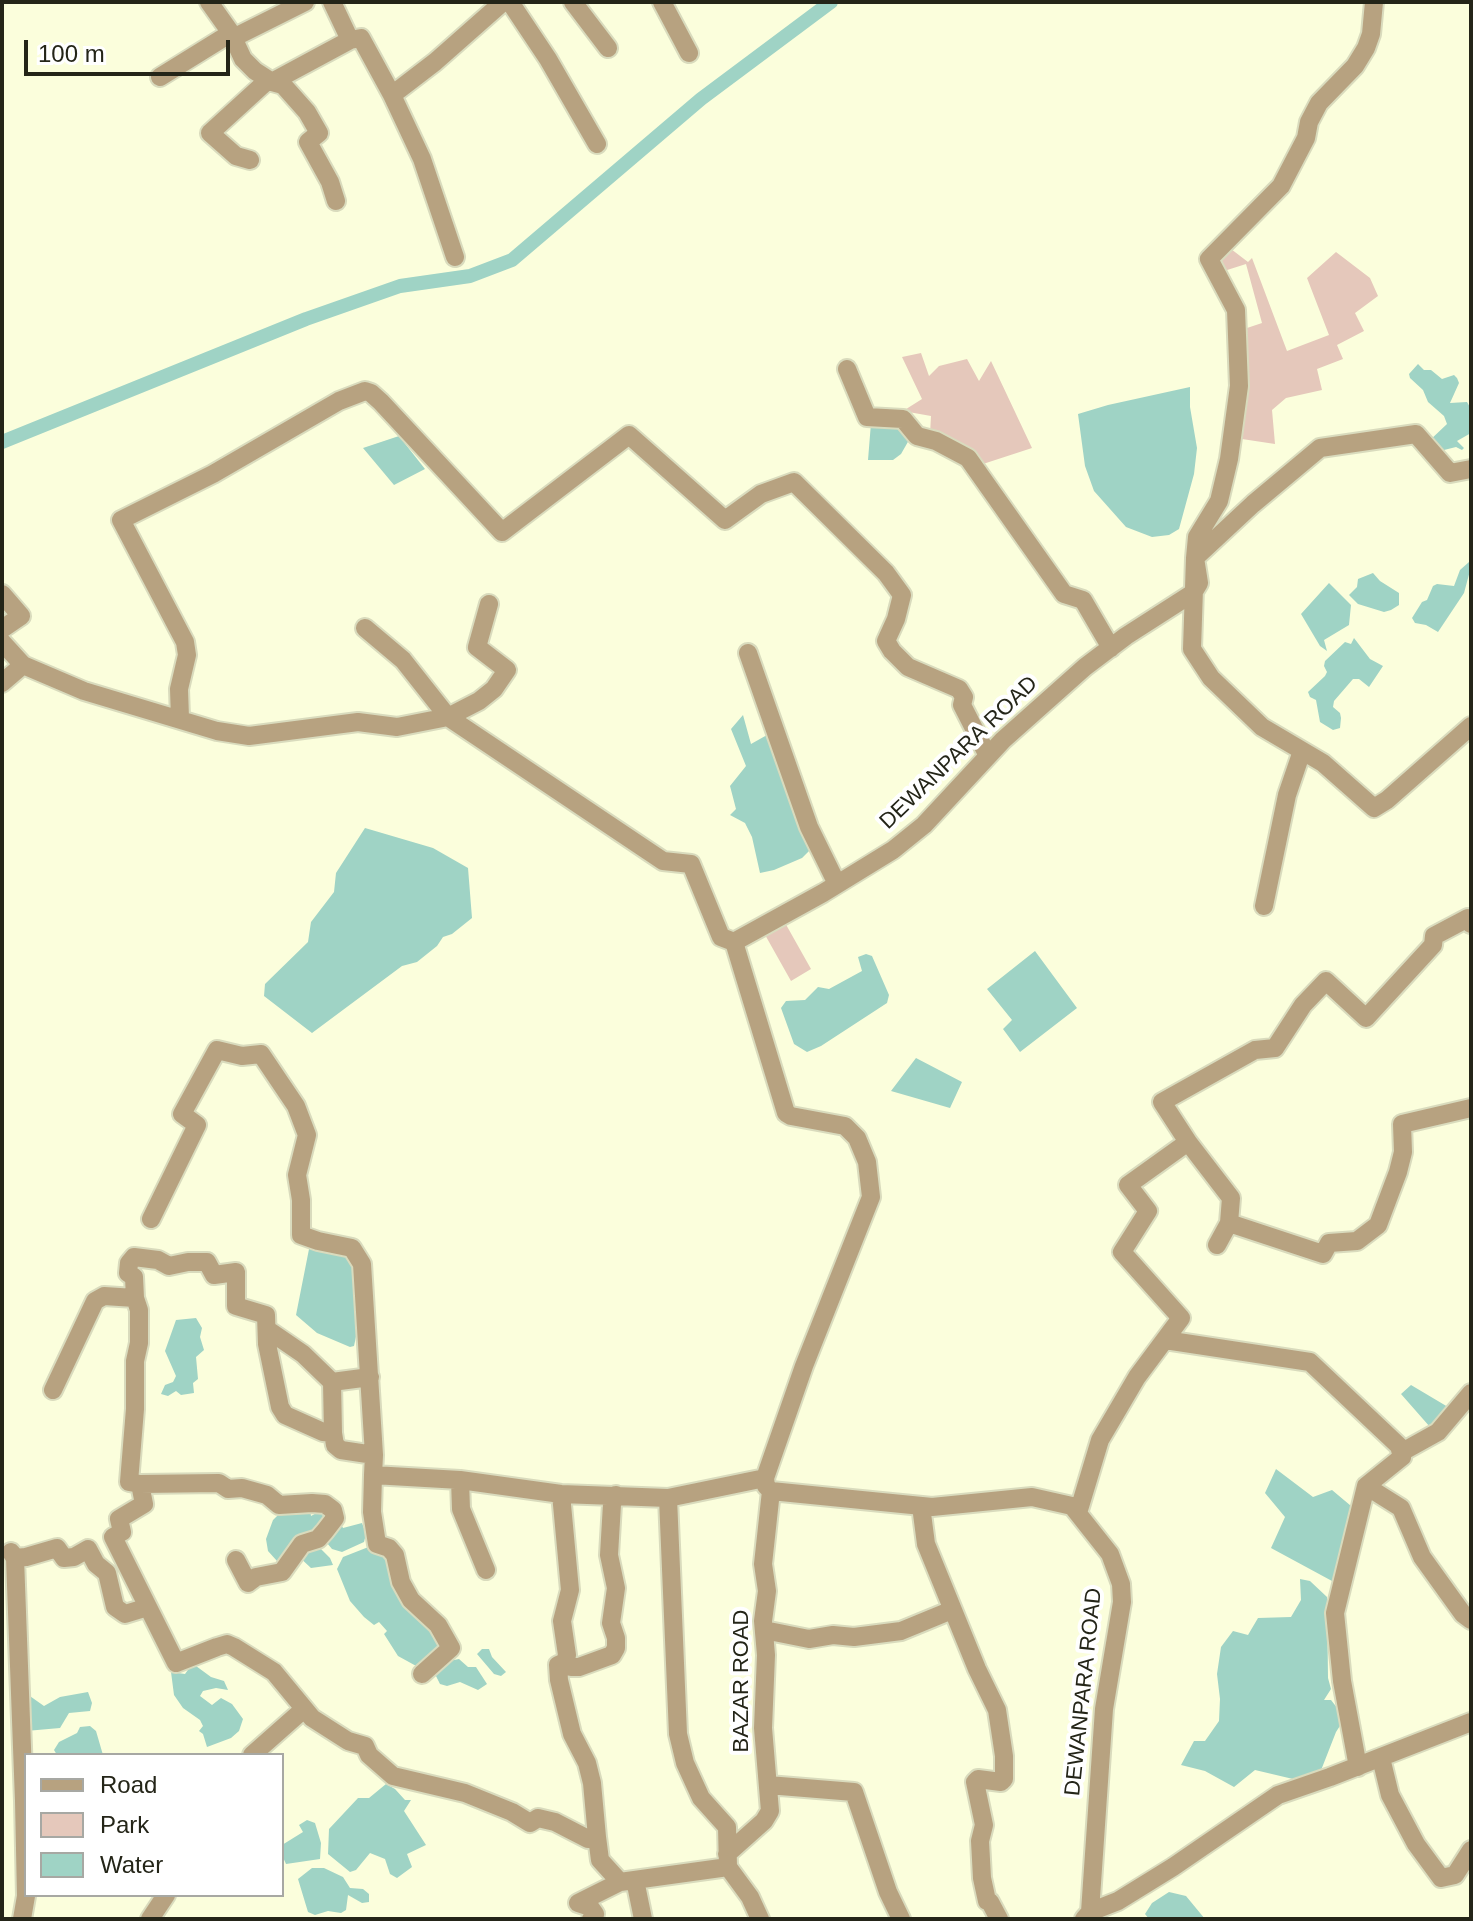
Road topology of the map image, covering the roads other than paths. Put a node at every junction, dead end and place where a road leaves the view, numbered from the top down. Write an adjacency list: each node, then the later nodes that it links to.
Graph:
1 (209, 2): 9 (street)
2 (305, 2): 9 (street)
3 (332, 2): 10 (street)
4 (503, 2): 15 (street)
5 (510, 2): 16 (street)
6 (573, 2): 11 (street)
7 (662, 2): 12 (street)
8 (1374, 2): 22 (street)
9 (232, 35): 13 (street); 14 (street)
10 (350, 40): 14 (street); 15 (street)
11 (608, 48)
12 (689, 53)
13 (160, 77)
14 (270, 81): 17 (street); 18 (street)
15 (392, 95): 19 (street)
16 (597, 144)
17 (250, 160)
18 (336, 201)
19 (455, 257)
20 (847, 369): 29 (street)
21 (1471, 469): 22 (street)
22 (1195, 558): 23 (street)
23 (1194, 592): 29 (street, DEWANPARA ROAD); 37 (street)
24 (2, 594): 27 (street)
25 (489, 604): 33 (street)
26 (365, 628): 33 (street)
27 (2, 629)
28 (2, 642): 31 (street)
29 (1111, 648): 36 (street, DEWANPARA ROAD)
30 (748, 653): 38 (street)
31 (23, 665): 32 (street); 34 (street)
32 (2, 683)
33 (448, 717): 34 (street); 41 (street)
34 (180, 718): 36 (street)
35 (1471, 726): 37 (street)
36 (988, 756): 38 (street, DEWANPARA ROAD)
37 (1311, 756): 39 (street)
38 (837, 884): 41 (street, DEWANPARA ROAD)
39 (1264, 906)
40 (1471, 924): 43 (street)
41 (734, 942): 60 (street)
42 (1471, 1108): 45 (street)
43 (1188, 1142): 45 (street); 49 (street)
44 (151, 1219): 50 (street)
45 (1229, 1223): 46 (street)
46 (1217, 1245)
47 (135, 1298): 48 (street); 52 (street); 59 (street)
48 (268, 1330): 51 (street); 54 (street)
49 (1165, 1340): 55 (street); 66 (street)
50 (370, 1377): 51 (street); 56 (street)
51 (332, 1382): 54 (street)
52 (53, 1390)
53 (1471, 1393): 55 (street)
54 (333, 1433): 56 (street)
55 (1402, 1452): 61 (street)
56 (374, 1455): 57 (street)
57 (373, 1475): 58 (street); 74 (street)
58 (460, 1480): 62 (street); 68 (street)
59 (140, 1484): 67 (street); 69 (street)
60 (768, 1484): 64 (street); 65 (street); 72 (street, BAZAR ROAD)
61 (1366, 1486): 71 (street); 79 (street)
62 (561, 1494): 63 (street); 73 (street)
63 (616, 1495): 64 (street); 73 (street)
64 (668, 1498): 84 (street)
65 (921, 1506): 66 (street); 70 (street)
66 (1078, 1513): 88 (street, DEWANPARA ROAD)
67 (236, 1560)
68 (486, 1570)
69 (148, 1607): 75 (street); 82 (street)
70 (952, 1610): 72 (street); 95 (street)
71 (1471, 1620)
72 (764, 1630): 80 (street, BAZAR ROAD)
73 (565, 1662): 81 (street)
74 (422, 1674)
75 (304, 1709): 77 (street); 81 (street)
76 (1471, 1722): 78 (street)
77 (254, 1753)
78 (1381, 1758): 79 (street); 83 (street)
79 (1358, 1767): 88 (street)
80 (768, 1785): 84 (street, BAZAR ROAD); 94 (street)
81 (597, 1837): 85 (street)
82 (24, 1838)
83 (1471, 1850)
84 (728, 1860): 85 (street); 93 (street)
85 (628, 1881): 91 (street); 92 (street)
86 (26, 1897): 89 (street)
87 (165, 1897): 90 (street)
88 (1087, 1915)
89 (22, 1919)
90 (150, 1919)
91 (591, 1919)
92 (643, 1919)
93 (760, 1919)
94 (901, 1919)
95 (999, 1919)

